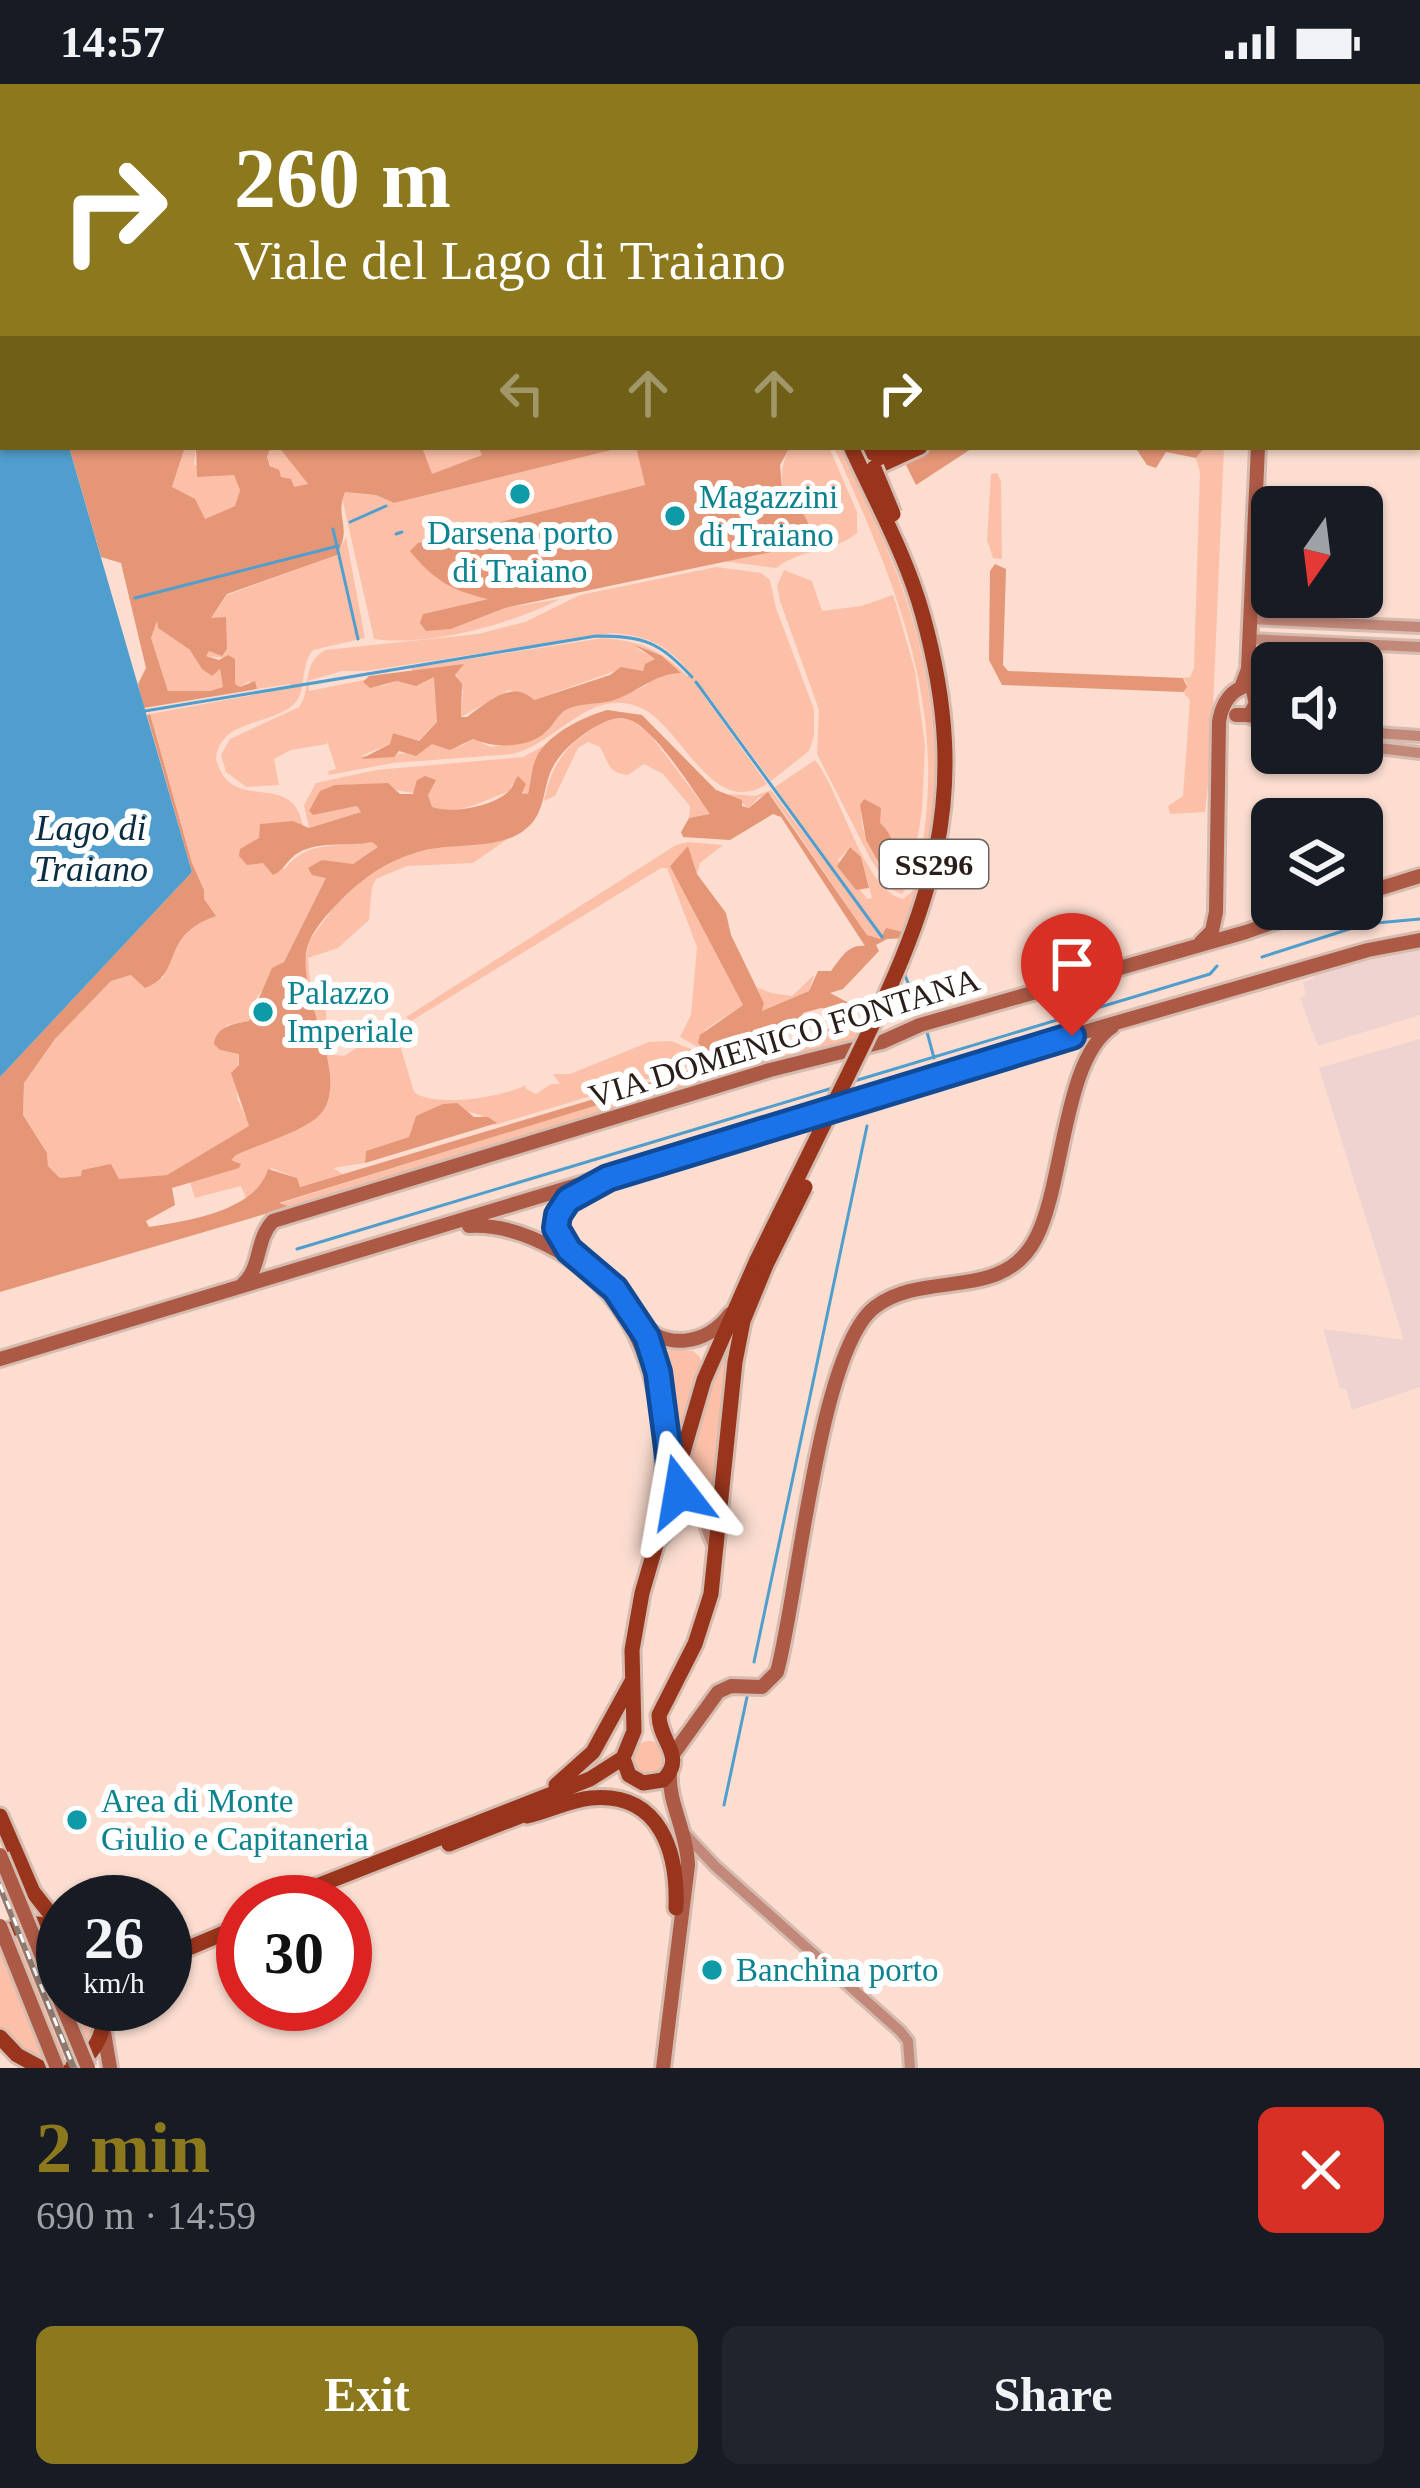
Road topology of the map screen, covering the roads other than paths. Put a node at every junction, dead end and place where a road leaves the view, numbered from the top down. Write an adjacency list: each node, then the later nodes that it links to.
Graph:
1 (859, 450): 33 (main road, SS296, bridge)
2 (860, 450): 6 (main road, SS296)
3 (864, 450): 5 (main road)
4 (1258, 450): 7 (street)
5 (898, 451): 6 (main road)
6 (874, 468): 33 (main road, SS296, bridge)
7 (1250, 619): 8 (street); 9 (street)
8 (1420, 627)
9 (1249, 639): 10 (street); 11 (street)
10 (1420, 647)
11 (1250, 696): 12 (street); 13 (street)
12 (1228, 700): 13 (street); 16 (street)
13 (1240, 716): 14 (street); 16 (street)
14 (1251, 719)
15 (1383, 733): 17 (street)
16 (1220, 734): 22 (street)
17 (1420, 736)
18 (1383, 749): 19 (street)
19 (1420, 753)
20 (1420, 876): 21 (street)
21 (1383, 887)
22 (1216, 892): 23 (street); 26 (street)
23 (1251, 924)
24 (1251, 928): 26 (street, VIA DOMENICO FONTANA)
25 (1420, 940): 27 (street)
26 (1196, 944): 32 (street, VIA DOMENICO FONTANA)
27 (1122, 1023): 28 (street); 47 (street)
28 (608, 1178): 29 (street); 30 (street)
29 (556, 1221): 31 (street); 37 (street)
30 (429, 1232): 31 (street); 34 (street)
31 (533, 1238): 43 (street)
32 (259, 1252): 34 (street); 35 (street)
33 (762, 1263): 36 (main road, SS296); 40 (main road, SS296)
34 (291, 1272): 35 (street)
35 (238, 1288): 38 (street)
36 (735, 1304): 37 (street); 39 (main road, SS296)
37 (638, 1321): 39 (street)
38 (0, 1359)
39 (675, 1478): 41 (street); 43 (main road)
40 (724, 1484): 42 (street); 44 (main road)
41 (691, 1500): 42 (street); 43 (street)
42 (705, 1511): 44 (street)
43 (652, 1557): 45 (main road)
44 (717, 1563): 47 (main road)
45 (634, 1676): 46 (main road); 51 (main road)
46 (632, 1740): 47 (main road); 48 (main road)
47 (669, 1746): 49 (main road)
48 (623, 1758): 50 (main road); 51 (main road)
49 (670, 1774): 50 (main road); 53 (street)
50 (640, 1781): 51 (main road); 60 (street)
51 (514, 1813): 57 (main road); 58 (main road); 60 (main road)
52 (0, 1816): 59 (main road)
53 (685, 1834): 55 (street); 56 (street)
54 (0, 1855): 71 (street, bridge)
55 (688, 1865): 56 (street); 73 (street)
56 (715, 1867): 74 (street)
57 (348, 1875)
58 (366, 1875)
59 (36, 1896)
60 (676, 1908): 73 (street)
61 (36, 1924): 63 (main road)
62 (0, 1926): 69 (street, bridge)
63 (0, 1937)
64 (99, 2031): 70 (main road)
65 (107, 2031): 72 (street)
66 (0, 2037): 68 (main road)
67 (0, 2059): 68 (street)
68 (32, 2065)
69 (57, 2068)
70 (71, 2068)
71 (88, 2068)
72 (110, 2068)
73 (659, 2068)
74 (910, 2068)

